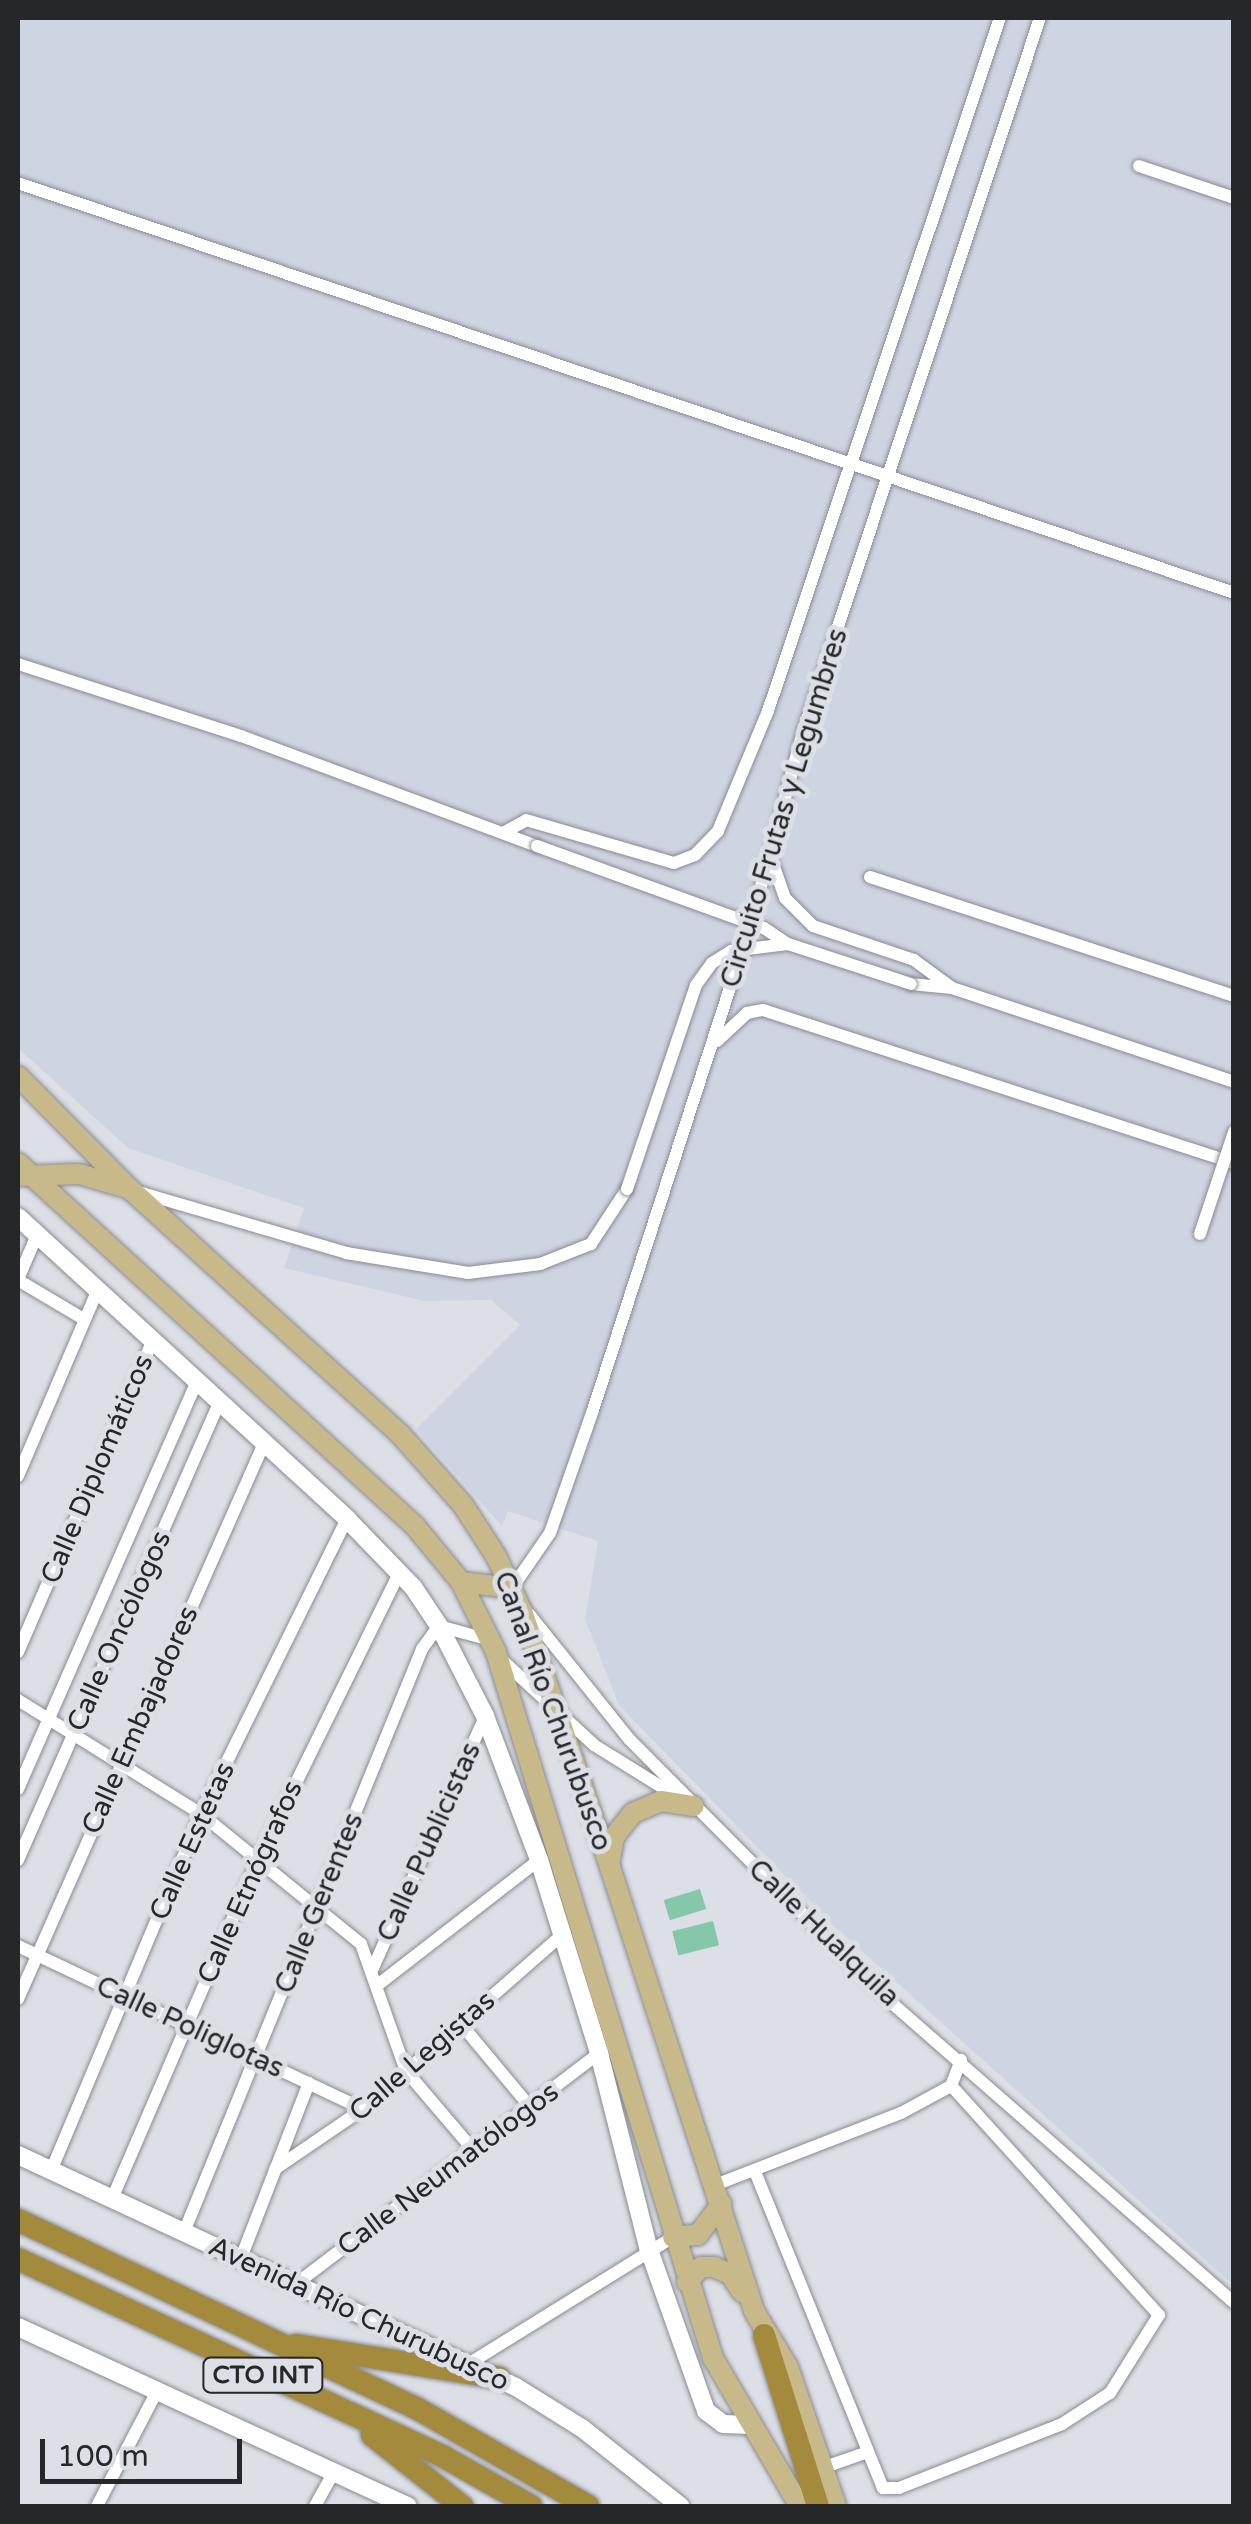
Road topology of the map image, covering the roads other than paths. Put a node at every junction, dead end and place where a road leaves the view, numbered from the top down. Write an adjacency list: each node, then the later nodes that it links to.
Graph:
1 (1000, 18): 6 (street)
2 (1040, 18): 7 (street, Circuito Frutas y Legumbres)
3 (1139, 166): 5 (street)
4 (18, 183): 6 (street)
5 (1234, 198)
6 (850, 464): 7 (street); 10 (street)
7 (888, 476): 8 (street); 11 (street, Circuito Frutas y Legumbres)
8 (1234, 593)
9 (18, 664): 10 (street)
10 (503, 834): 13 (street, bridge)
11 (771, 858): 14 (street); 16 (street, Circuito Frutas y Legumbres)
12 (870, 878): 15 (street)
13 (788, 944): 14 (street, bridge); 22 (street, bridge)
14 (952, 988): 18 (street)
15 (1234, 996)
16 (712, 1046): 20 (street); 37 (street, Circuito Frutas y Legumbres)
17 (18, 1076): 22 (main road, Canal Río Churubusco)
18 (1234, 1082)
19 (1234, 1132): 24 (street, bridge)
20 (1234, 1163)
21 (21, 1172): 22 (main road); 36 (main road, Canal Río Churubusco)
22 (131, 1190): 37 (main road, Canal Río Churubusco)
23 (18, 1217): 25 (street)
24 (1200, 1234)
25 (37, 1235): 26 (street); 27 (street)
26 (18, 1280): 28 (street)
27 (96, 1292): 28 (street); 29 (street)
28 (85, 1320): 33 (street)
29 (153, 1340): 30 (street); 40 (street, Calle Diplomáticos)
30 (198, 1380): 31 (street); 44 (street)
31 (220, 1401): 32 (street); 45 (street, Calle Oncólogos)
32 (265, 1441): 34 (street); 46 (street, Calle Embajadores)
33 (18, 1476)
34 (347, 1518): 35 (street); 49 (street, Calle Estetas)
35 (400, 1572): 38 (street); 51 (street, Calle Etnógrafos)
36 (461, 1582): 37 (main road); 39 (main road, Canal Río Churubusco)
37 (512, 1588): 42 (main road, Canal Río Churubusco); 48 (street, Calle Hualquila)
38 (439, 1626): 39 (street); 43 (street); 54 (street, Calle Gerentes)
39 (493, 1646): 42 (street, Calle Hualquila); 81 (main road, Canal Río Churubusco)
40 (18, 1652)
41 (18, 1700): 44 (street)
42 (558, 1715): 48 (street, Calle Hualquila); 53 (main road, Canal Río Churubusco)
43 (485, 1716): 52 (street); 58 (street, Calle Publicistas)
44 (49, 1718): 45 (street); 47 (street)
45 (74, 1734): 46 (street); 50 (street, Calle Oncólogos)
46 (120, 1762): 49 (street); 57 (street, Calle Embajadores)
47 (18, 1789)
48 (692, 1804): 53 (main road); 66 (street, Calle Hualquila)
49 (201, 1814): 51 (street); 60 (street, Calle Estetas)
50 (18, 1860)
51 (258, 1860): 54 (street); 63 (street, Calle Etnógrafos)
52 (539, 1860): 55 (street); 59 (street)
53 (610, 1867): 77 (main road, Canal Río Churubusco)
54 (318, 1907): 58 (street); 65 (street, Calle Gerentes)
55 (562, 1934): 62 (street, Calle Legistas); 64 (street)
56 (18, 1946): 57 (street, Calle Poliglotas)
57 (36, 1954): 60 (street, Calle Poliglotas); 61 (street, Calle Embajadores)
58 (373, 1968): 59 (street)
59 (380, 1984): 67 (street)
60 (124, 1996): 63 (street, Calle Poliglotas); 75 (street, Calle Estetas)
61 (18, 1999)
62 (461, 2024): 67 (street, Calle Legistas); 70 (street)
63 (186, 2025): 65 (street, Calle Poliglotas); 78 (street, Calle Etnógrafos)
64 (600, 2054): 70 (street, Calle Neumatólogos); 82 (street)
65 (255, 2058): 68 (street, Calle Poliglotas); 80 (street, Calle Gerentes)
66 (962, 2060): 69 (street); 87 (street, Calle Hualquila)
67 (406, 2070): 71 (street, Calle Legistas); 72 (street)
68 (309, 2083): 71 (street, Calle Poliglotas); 74 (street)
69 (951, 2086): 76 (street); 97 (street)
70 (531, 2108): 72 (street, Calle Neumatólogos)
71 (363, 2109): 74 (street, Calle Legistas)
72 (474, 2151): 86 (street, Calle Neumatólogos)
73 (18, 2156): 75 (street, Avenida Río Churubusco)
74 (276, 2169): 83 (street)
75 (51, 2171): 78 (street, Avenida Río Churubusco)
76 (756, 2174): 77 (street); 97 (street)
77 (718, 2194): 81 (main road); 88 (main road, Canal Río Churubusco)
78 (112, 2199): 80 (street, Avenida Río Churubusco)
79 (18, 2220): 91 (highway, CTO INT)
80 (184, 2232): 83 (street, Avenida Río Churubusco)
81 (673, 2238): 82 (street); 85 (main road, Canal Río Churubusco)
82 (648, 2247): 92 (street); 96 (street)
83 (240, 2258): 86 (street, Avenida Río Churubusco)
84 (18, 2259): 95 (highway, CTO INT)
85 (687, 2282): 88 (main road); 96 (main road, Canal Río Churubusco)
86 (296, 2284): 92 (street, Avenida Río Churubusco)
87 (1234, 2303)
88 (754, 2311): 90 (main road, Canal Río Churubusco)
89 (18, 2327): 94 (street, CTO INT)
90 (764, 2335): 98 (highway)
91 (284, 2344): 93 (highway); 105 (highway, CTO INT)
92 (470, 2363): 93 (street, Avenida Río Churubusco)
93 (500, 2378): 106 (street, Avenida Río Churubusco)
94 (157, 2391): 99 (street, CTO INT); 100 (street)
95 (340, 2412): 103 (highway); 104 (highway, CTO INT)
96 (751, 2424): 107 (main road, Canal Río Churubusco)
97 (865, 2452): 98 (street)
98 (815, 2471): 108 (highway); 109 (main road)
99 (334, 2472): 101 (street); 102 (street, CTO INT)
100 (97, 2506)
101 (316, 2506)
102 (408, 2506)
103 (462, 2506)
104 (531, 2506)
105 (588, 2506)
106 (680, 2506)
107 (800, 2506)
108 (818, 2506)
109 (836, 2506)

